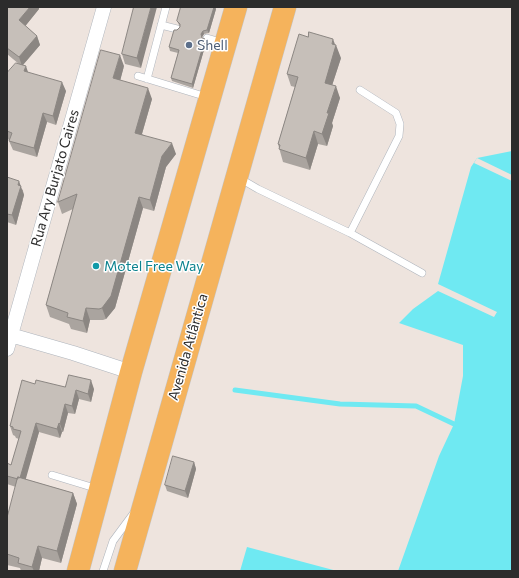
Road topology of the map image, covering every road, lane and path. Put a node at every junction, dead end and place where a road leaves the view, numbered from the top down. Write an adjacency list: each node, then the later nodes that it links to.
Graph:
1 (104, 7): 14 (street, Rua Ary Burjato Caires)
2 (166, 7): 5 (lane)
3 (236, 7): 10 (main road)
4 (285, 7): 11 (main road, Avenida Atlântica)
5 (161, 25): 6 (lane); 8 (lane)
6 (177, 29)
7 (138, 76): 8 (lane)
8 (147, 79): 10 (lane)
9 (360, 90): 12 (lane)
10 (210, 98): 16 (main road)
11 (236, 178): 12 (lane); 19 (main road, Avenida Atlântica)
12 (350, 233): 13 (lane)
13 (422, 273)
14 (9, 334): 15 (street, Rua Ary Burjato Caires); 16 (street)
15 (7, 349)
16 (131, 372): 18 (main road)
17 (52, 475): 18 (lane)
18 (100, 489): 20 (main road)
19 (147, 495): 21 (lane); 22 (main road, Avenida Atlântica)
20 (78, 571)
21 (102, 571)
22 (125, 571)

